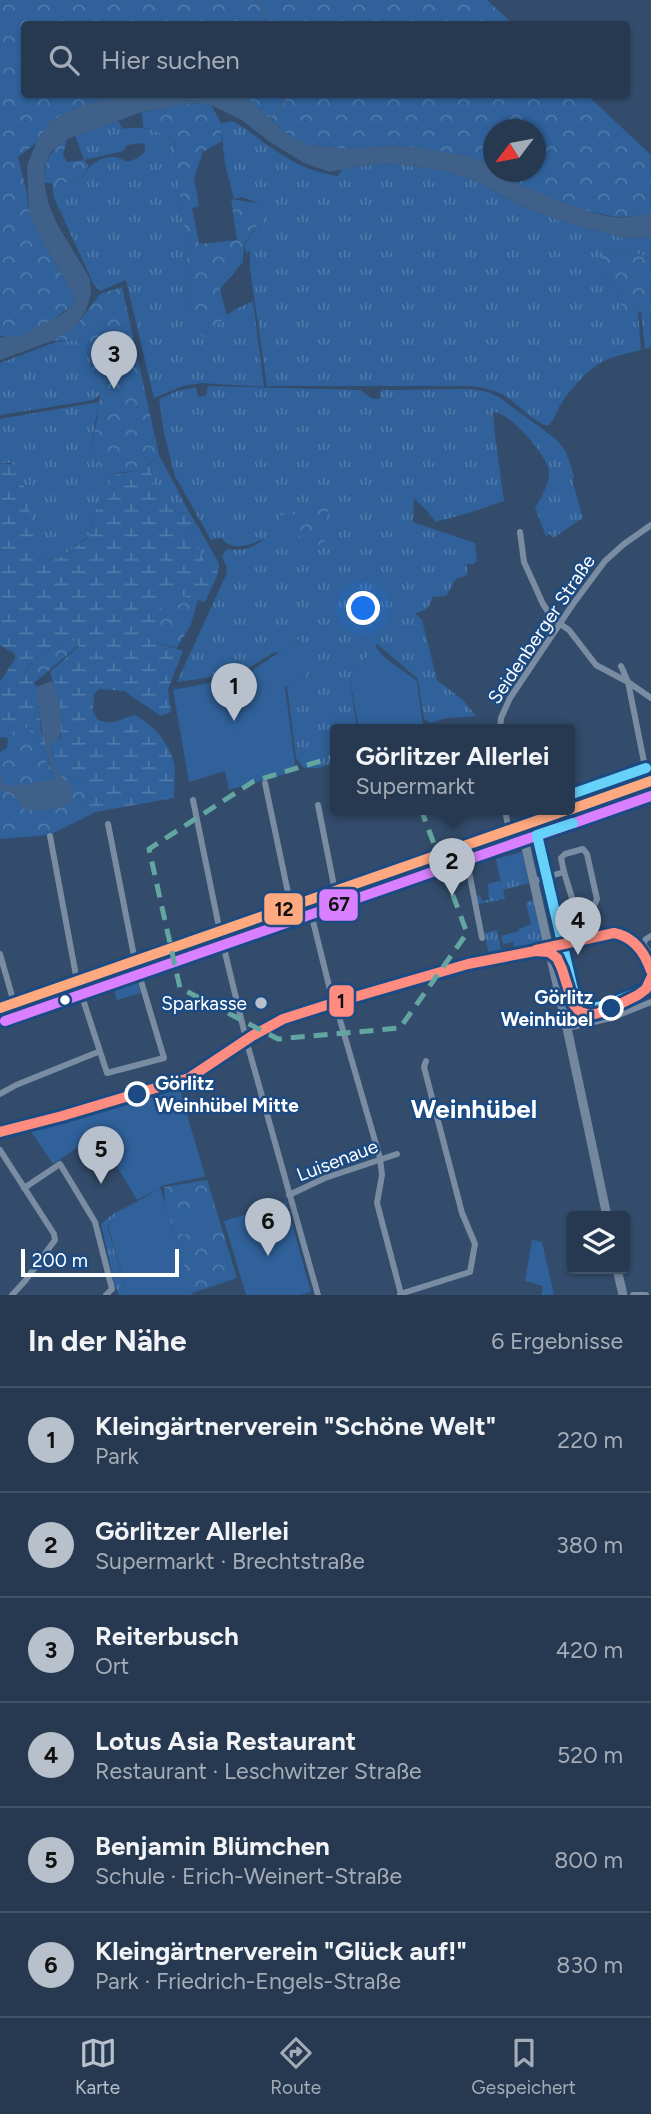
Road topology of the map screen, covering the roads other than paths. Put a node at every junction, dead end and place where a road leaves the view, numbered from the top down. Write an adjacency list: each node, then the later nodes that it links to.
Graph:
1 (651, 525): 3 (street, Seidenberger Straße)
2 (520, 532): 3 (street)
3 (560, 624): 5 (street); 7 (street, Seidenberger Straße)
4 (621, 666): 5 (street)
5 (628, 682): 6 (street); 8 (street)
6 (651, 698)
7 (500, 724)
8 (650, 782): 12 (main road)
9 (265, 783): 24 (street)
10 (193, 800): 25 (street)
11 (318, 806): 22 (street)
12 (575, 808)
13 (506, 815): 17 (street)
14 (554, 815): 16 (main road)
15 (108, 824): 30 (street)
16 (521, 826): 17 (main road); 21 (street)
17 (509, 831): 19 (main road)
18 (50, 836): 31 (street)
19 (464, 846): 22 (main road); 27 (street)
20 (564, 873): 20 (street); 21 (street)
21 (534, 881): 35 (street)
22 (335, 891): 23 (main road)
23 (308, 901): 24 (main road); 41 (street)
24 (291, 907): 25 (main road)
25 (220, 932): 30 (main road); 43 (street)
26 (651, 936): 29 (street)
27 (482, 938)
28 (0, 954): 33 (street)
29 (651, 955)
30 (135, 961): 31 (main road); 36 (street)
31 (77, 981): 33 (main road); 36 (street)
32 (651, 1002): 35 (street)
33 (14, 1003): 34 (main road)
34 (0, 1008)
35 (567, 1028): 44 (street)
36 (99, 1052): 38 (street)
37 (426, 1060): 46 (street)
38 (0, 1094)
39 (0, 1150): 42 (street)
40 (397, 1154): 41 (street, Luisenaue)
41 (380, 1158): 43 (street, Luisenaue); 46 (street)
42 (24, 1188): 47 (street); 48 (street)
43 (289, 1195): 49 (street)
44 (606, 1211)
45 (618, 1274): 50 (street)
46 (400, 1294)
47 (12, 1295)
48 (106, 1295)
49 (318, 1295)
50 (623, 1295)
51 (633, 1295): 52 (street)
52 (646, 1295)

